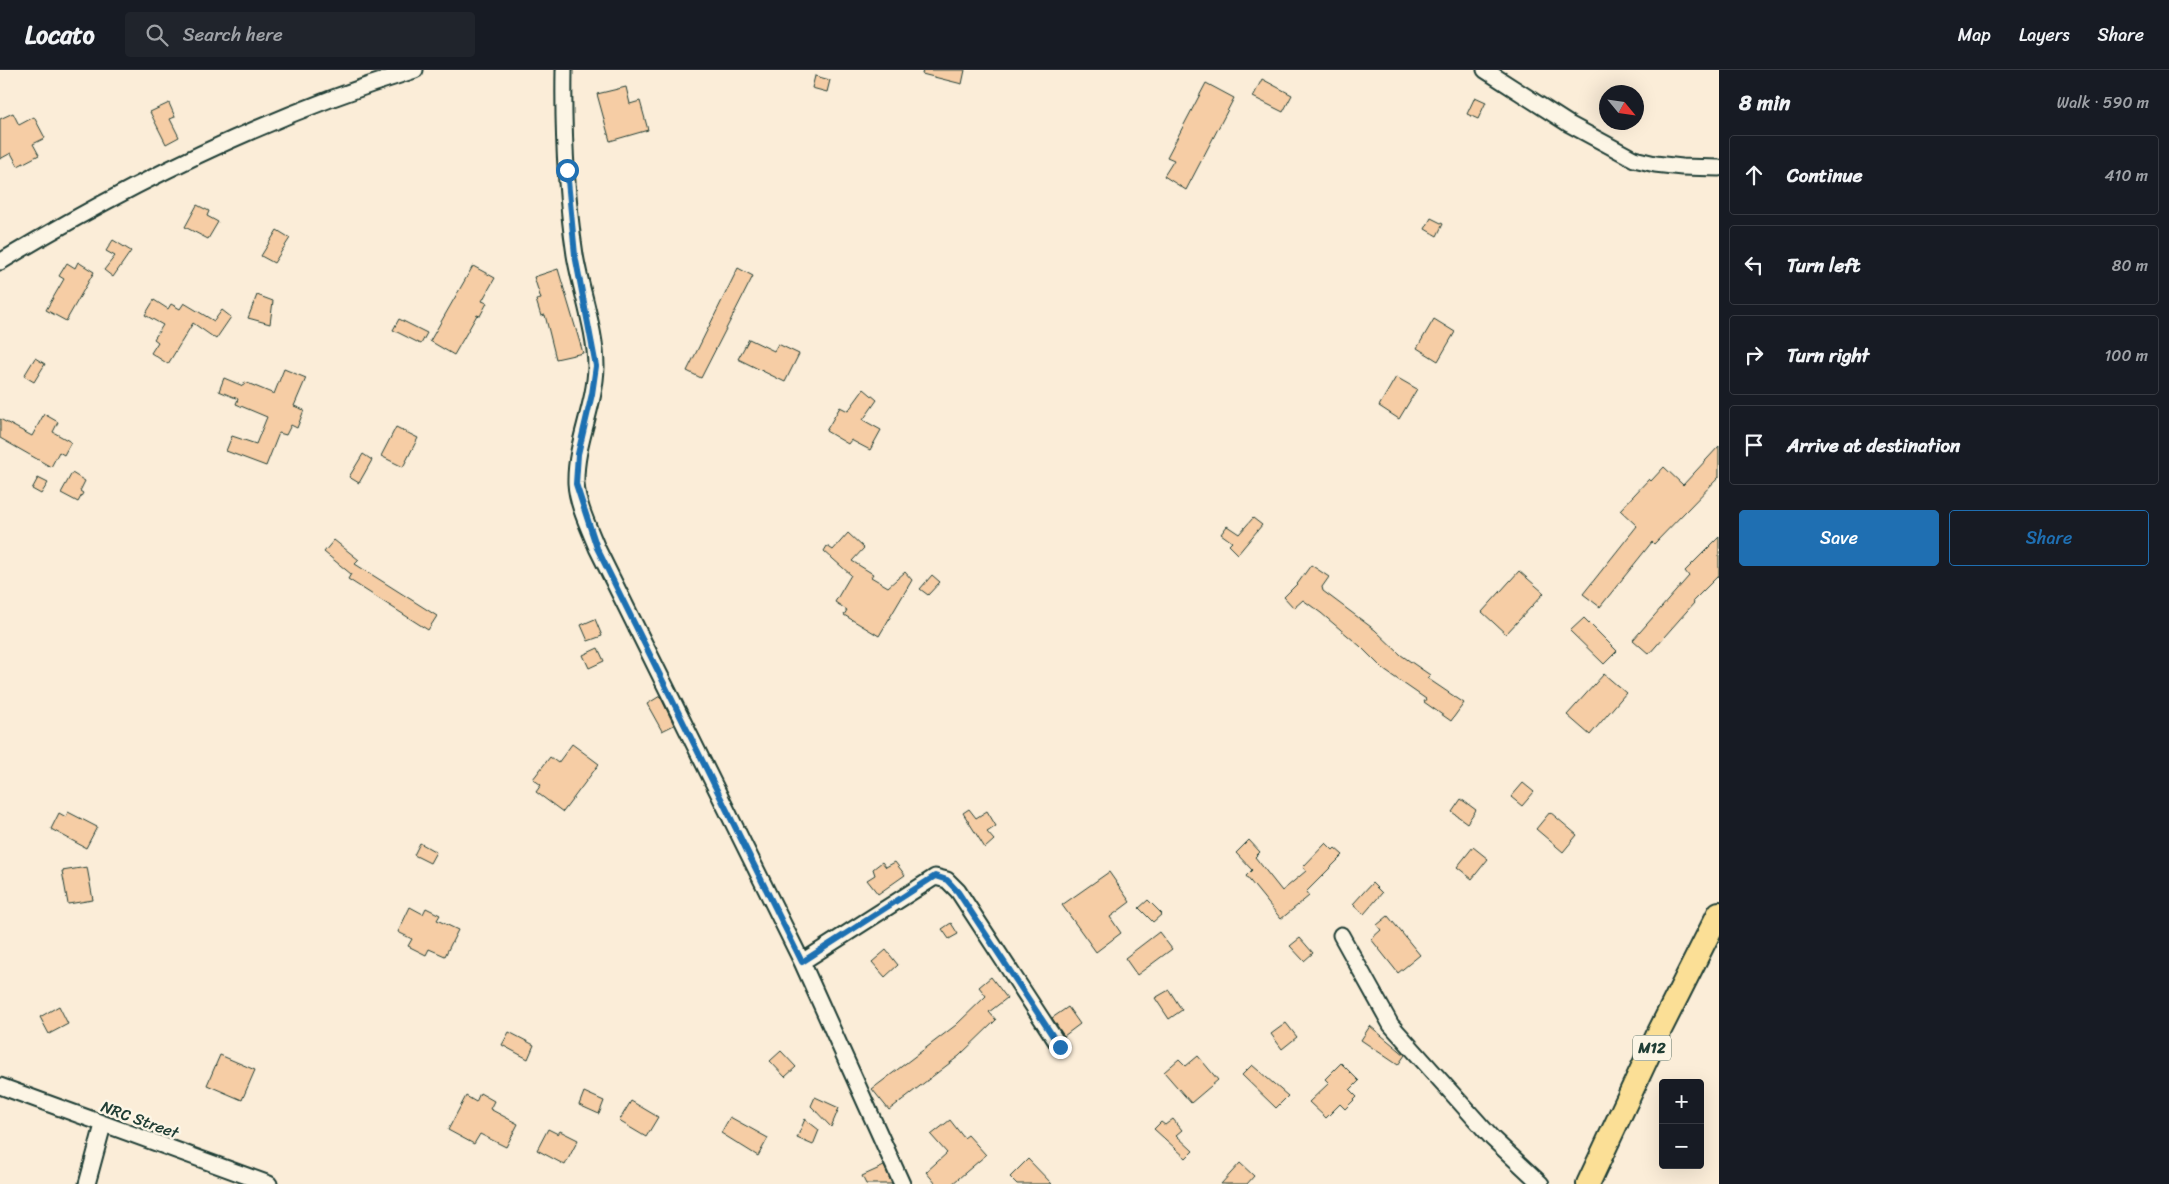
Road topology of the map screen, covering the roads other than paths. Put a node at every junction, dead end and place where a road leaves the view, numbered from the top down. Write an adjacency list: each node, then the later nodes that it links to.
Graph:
1 (415, 70): 5 (street)
2 (564, 70): 8 (street)
3 (1497, 72): 4 (street)
4 (1719, 168)
5 (0, 262)
6 (1719, 913): 16 (highway, M12)
7 (1341, 935): 15 (street)
8 (802, 962): 9 (street); 14 (street)
9 (1060, 1047)
10 (0, 1086): 11 (street, NRC Street)
11 (103, 1125): 12 (street); 13 (street, NRC Street)
12 (87, 1184)
13 (269, 1184)
14 (902, 1184)
15 (1541, 1184)
16 (1588, 1184)

